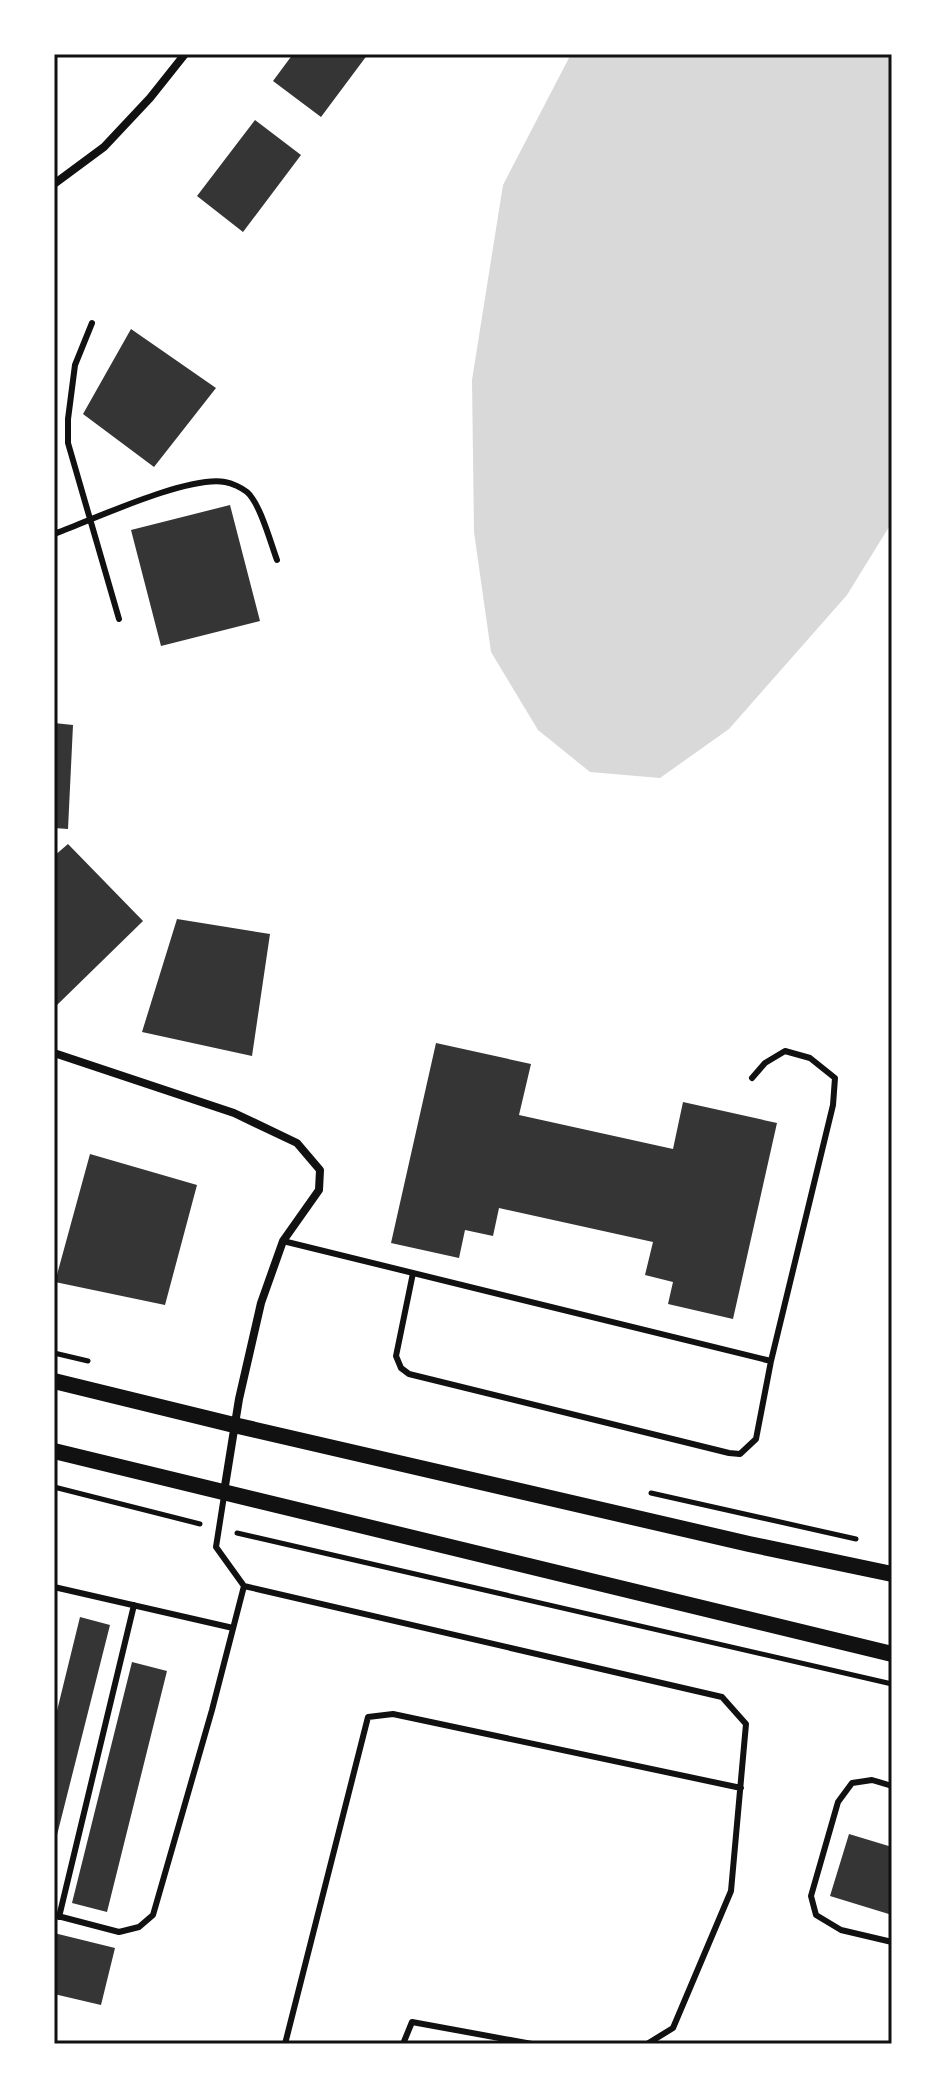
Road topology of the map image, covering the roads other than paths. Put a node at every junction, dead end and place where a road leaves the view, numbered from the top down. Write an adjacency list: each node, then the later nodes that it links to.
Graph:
1 (185, 54): 2 (street)
2 (54, 184)
3 (92, 323): 4 (lane)
4 (92, 520): 5 (lane); 6 (lane); 7 (lane)
5 (54, 534)
6 (277, 560)
7 (119, 619)
8 (54, 1053): 10 (street)
9 (752, 1078): 12 (lane)
10 (283, 1241): 11 (lane); 14 (street)
11 (413, 1273): 12 (lane); 12 (lane)
12 (771, 1361)
13 (54, 1381): 14 (main road)
14 (234, 1425): 16 (street); 17 (main road)
15 (54, 1451): 16 (main road)
16 (224, 1492): 18 (lane); 22 (main road)
17 (892, 1574)
18 (244, 1586): 21 (lane); 24 (lane)
19 (54, 1587): 20 (lane)
20 (134, 1605): 21 (lane); 25 (lane)
21 (233, 1628): 25 (lane)
22 (892, 1654)
23 (892, 1786): 26 (lane)
24 (741, 1788): 27 (lane); 30 (lane)
25 (56, 1916)
26 (892, 1942)
27 (285, 2044)
28 (403, 2044): 29 (lane)
29 (532, 2044)
30 (647, 2044)

